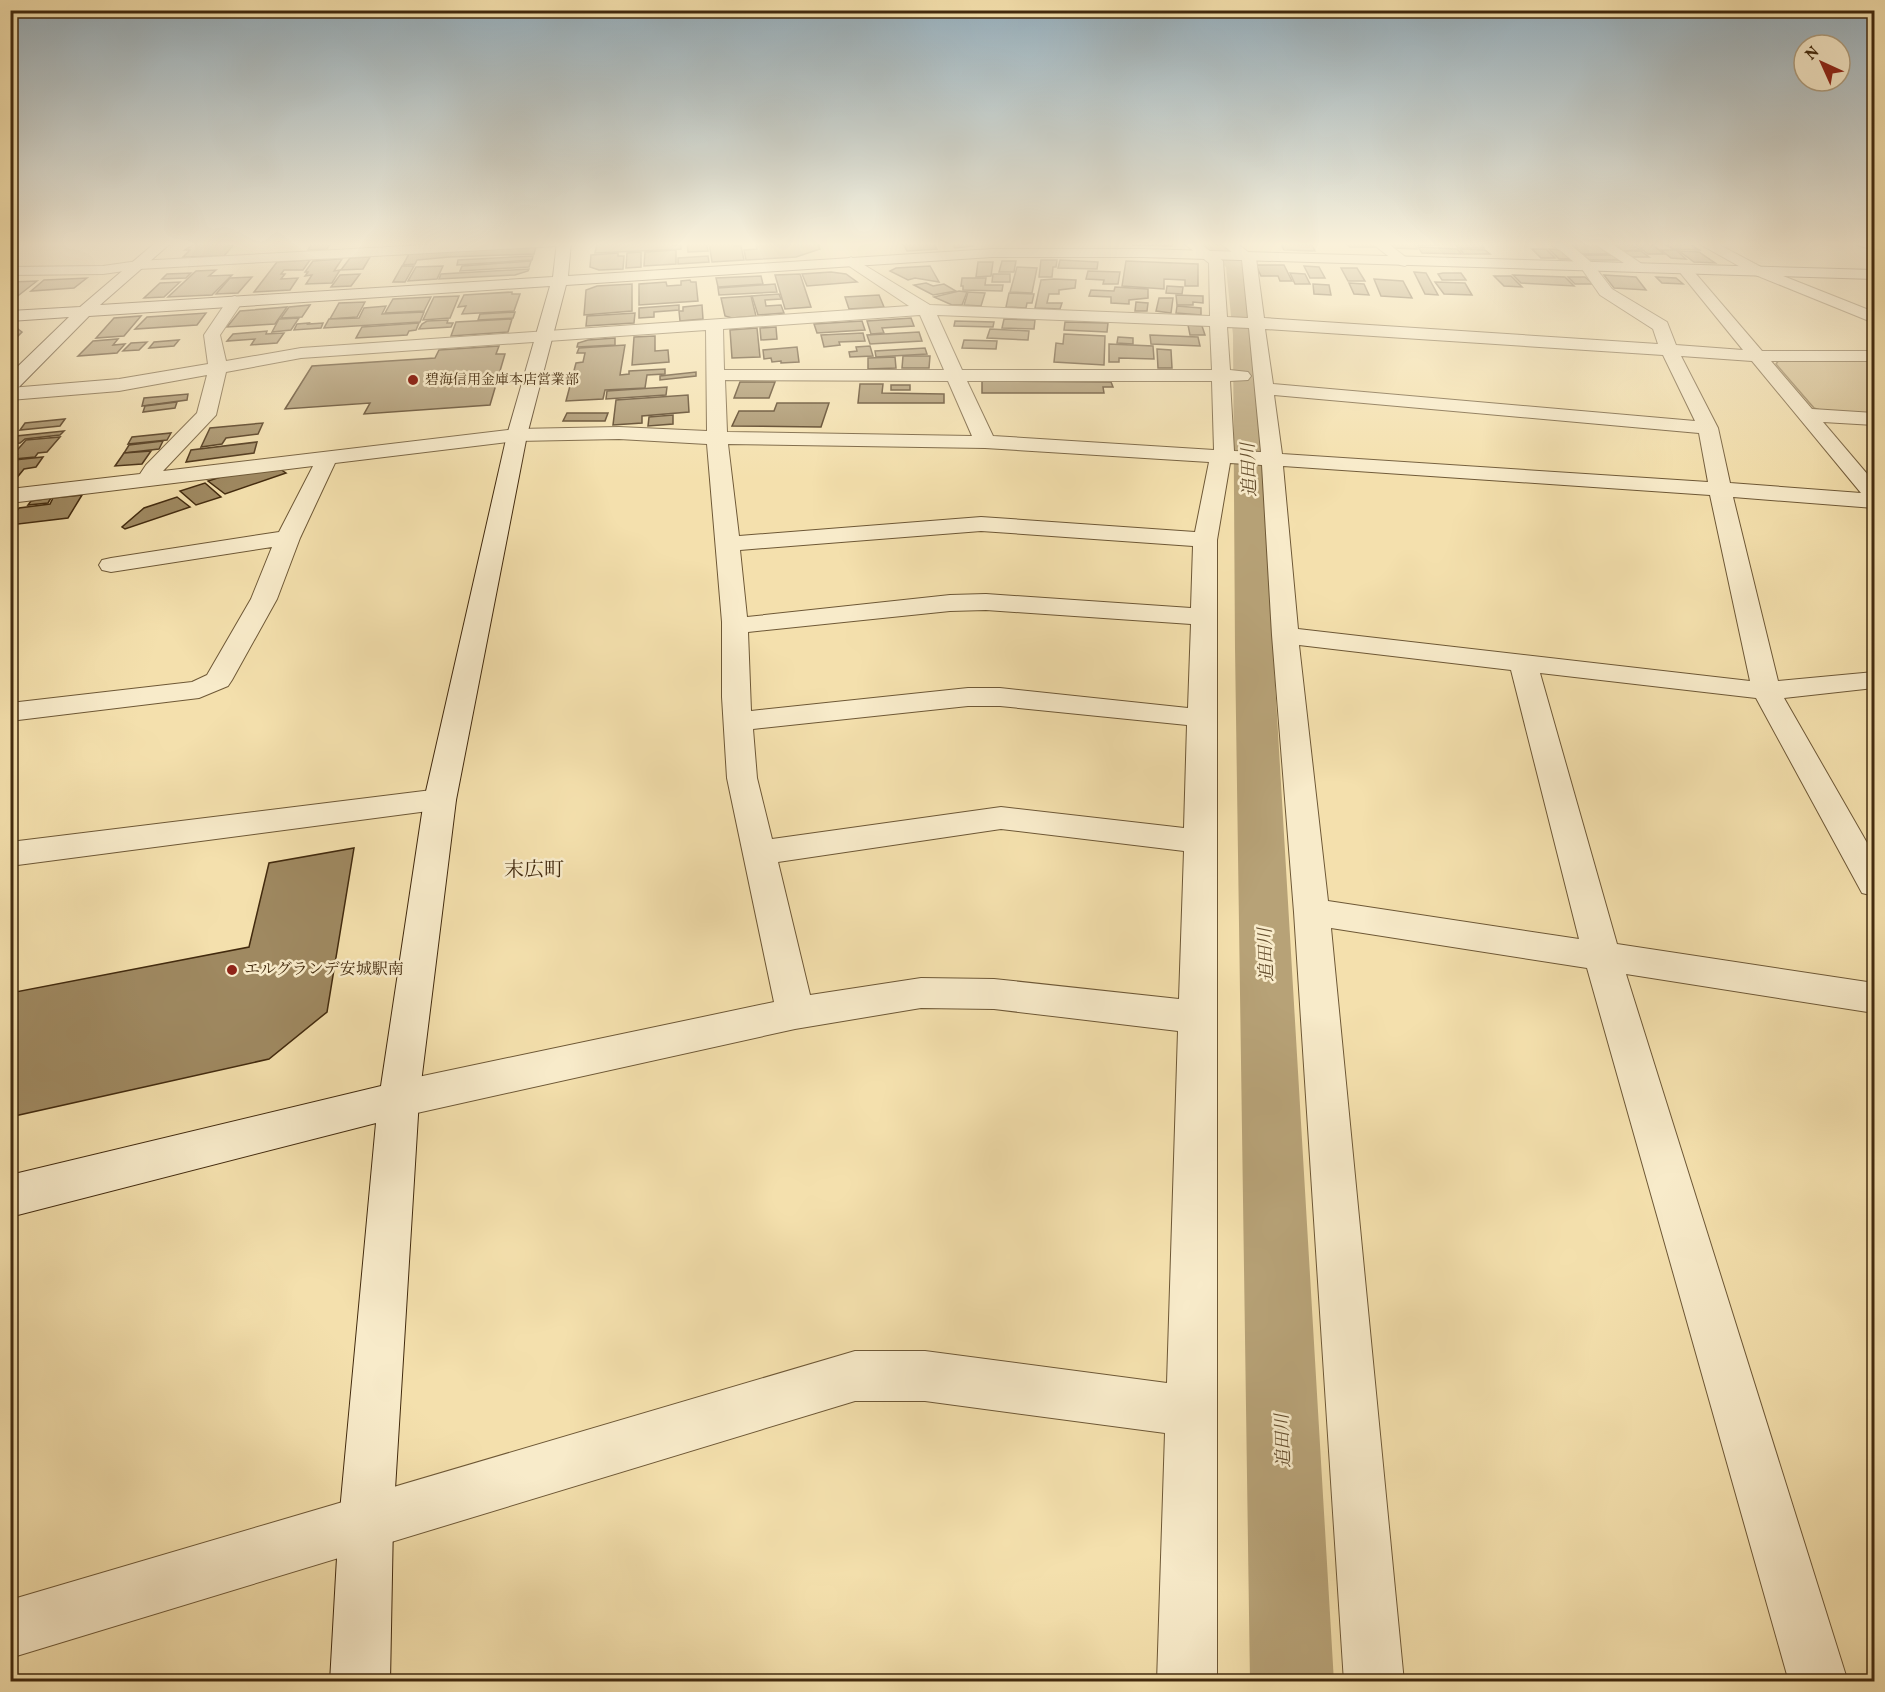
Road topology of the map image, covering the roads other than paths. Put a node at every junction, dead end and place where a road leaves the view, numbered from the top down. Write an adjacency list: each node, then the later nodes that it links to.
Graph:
1 (74, 321): 20 (street)
2 (221, 321): 16 (street)
3 (548, 321): 12 (street)
4 (771, 321): 11 (street)
5 (931, 321): 18 (street)
6 (1193, 321): 9 (street)
7 (1653, 321): 13 (street)
8 (1729, 321): 14 (street)
9 (1218, 322): 10 (street); 19 (street)
10 (1257, 323): 13 (street); 21 (street)
11 (714, 325): 12 (street); 17 (street)
12 (543, 337): 16 (street); 26 (street)
13 (1669, 350): 14 (street); 25 (street)
14 (1759, 356): 15 (street); 23 (street)
15 (1875, 356)
16 (218, 368): 22 (street); 32 (street)
17 (716, 375): 18 (street); 27 (street)
18 (956, 375): 19 (street); 28 (street)
19 (1220, 375): 21 (street); 29 (street)
20 (10, 384)
21 (1263, 384): 25 (street); 31 (street)
22 (10, 394)
23 (1809, 415): 24 (street); 34 (street)
24 (1875, 419)
25 (1708, 428): 33 (street)
26 (517, 435): 27 (street); 30 (street); 50 (street)
27 (717, 438): 28 (street); 39 (street)
28 (985, 442): 29 (street)
29 (1220, 458): 31 (street); 38 (street)
30 (327, 459): 32 (street); 37 (street)
31 (1272, 461): 33 (street); 43 (street)
32 (147, 481): 35 (street)
33 (1720, 490): 36 (street); 46 (street)
34 (1875, 495)
35 (10, 496)
36 (1875, 501)
37 (288, 538): 40 (street); 47 (street)
38 (1205, 540): 39 (street); 41 (street)
39 (728, 544): 42 (street)
40 (111, 565)
41 (1203, 617): 42 (street); 48 (street)
42 (735, 626): 49 (street)
43 (1285, 635): 44 (street); 55 (street)
44 (1523, 662): 46 (street); 56 (street)
45 (1875, 680): 46 (street)
46 (1766, 690): 54 (street)
47 (10, 712)
48 (1202, 718): 49 (street); 51 (street)
49 (738, 722): 52 (street)
50 (440, 800): 53 (street); 60 (street)
51 (1201, 842): 52 (street); 59 (street)
52 (759, 853): 58 (street)
53 (10, 854)
54 (1875, 884)
55 (1312, 912): 56 (street); 67 (street)
56 (1602, 957): 57 (street); 68 (street)
57 (1875, 998)
58 (795, 1013): 59 (street); 60 (street)
59 (1197, 1017): 62 (street)
60 (399, 1099): 61 (street); 63 (street)
61 (10, 1196)
62 (1189, 1411): 63 (street); 66 (street)
63 (366, 1522): 64 (street); 65 (street)
64 (10, 1629)
65 (360, 1682)
66 (1186, 1682)
67 (1374, 1682)
68 (1819, 1682)

